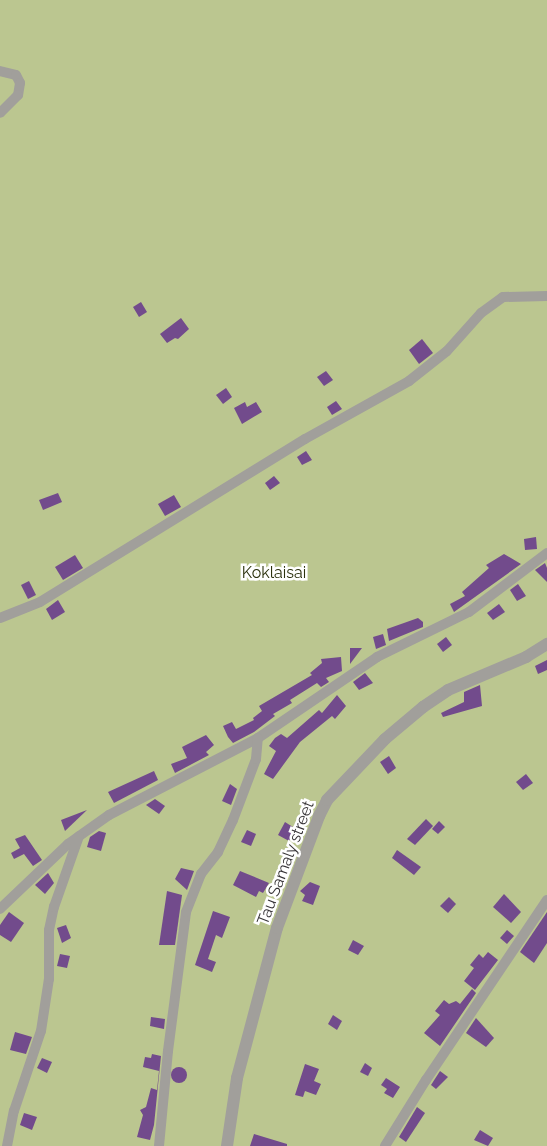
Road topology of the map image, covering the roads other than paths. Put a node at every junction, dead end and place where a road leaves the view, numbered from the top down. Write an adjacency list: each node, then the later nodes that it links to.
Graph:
1 (0, 62): 3 (street)
2 (0, 70): 3 (street)
3 (11, 73): 4 (street)
4 (0, 113)
5 (547, 296): 7 (street)
6 (547, 553): 9 (street)
7 (0, 618)
8 (547, 644): 15 (street, Tau Samaly street)
9 (258, 738): 10 (street); 14 (street)
10 (79, 836): 12 (street); 13 (street)
11 (547, 900): 16 (street)
12 (0, 909)
13 (7, 1146)
14 (159, 1146)
15 (227, 1146)
16 (385, 1146)

